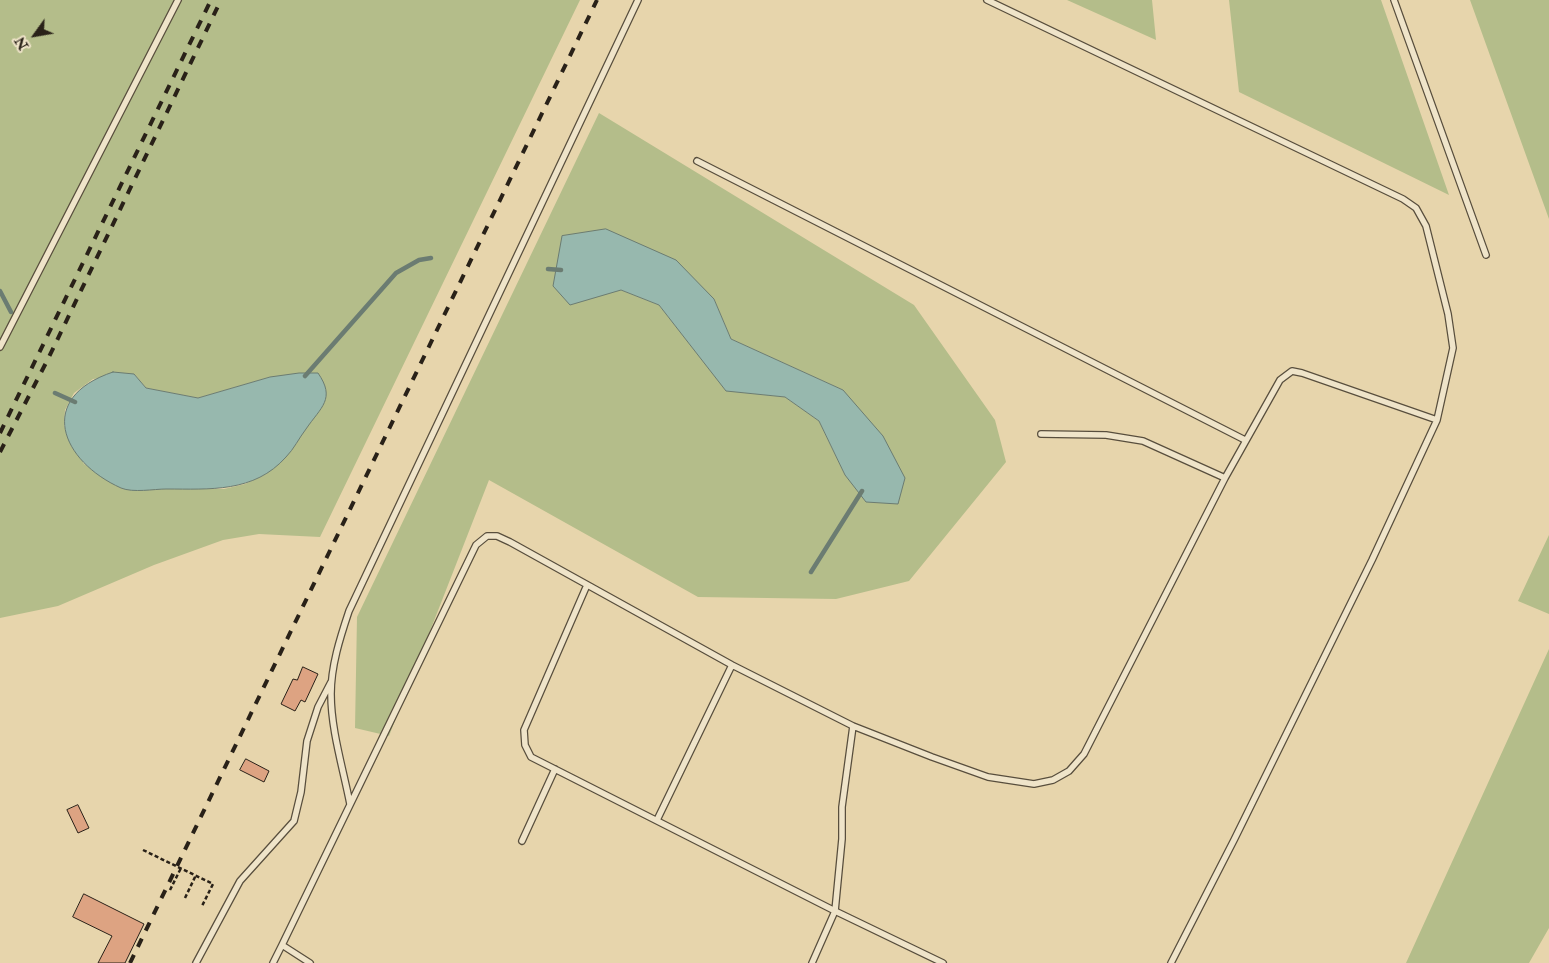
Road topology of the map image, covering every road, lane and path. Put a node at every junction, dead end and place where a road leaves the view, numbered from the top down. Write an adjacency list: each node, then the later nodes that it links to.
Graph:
1 (178, 0): 7 (lane)
2 (638, 0): 14 (lane)
3 (987, 0): 8 (lane)
4 (1394, 0): 6 (lane)
5 (697, 161): 10 (lane)
6 (1486, 255)
7 (0, 347)
8 (1437, 420): 10 (lane); 33 (lane)
9 (1041, 434): 11 (lane)
10 (1245, 440): 11 (lane)
11 (1225, 478): 15 (lane)
12 (587, 585): 13 (lane); 16 (lane); 17 (lane)
13 (732, 665): 15 (lane); 18 (lane)
14 (333, 678): 17 (lane); 28 (lane)
15 (853, 726): 26 (lane)
16 (555, 769): 18 (lane); 19 (lane)
17 (350, 805): 27 (lane)
18 (657, 820): 26 (lane)
19 (522, 841)
20 (143, 850): 21 (path, bridge)
21 (181, 868): 22 (path, bridge); 23 (path)
22 (196, 875): 24 (path); 25 (path, bridge)
23 (170, 890)
24 (185, 898)
25 (202, 906)
26 (835, 912): 31 (lane); 32 (lane)
27 (282, 945): 29 (lane); 30 (lane)
28 (196, 963)
29 (273, 963)
30 (310, 963)
31 (812, 963)
32 (943, 963)
33 (1170, 963)

